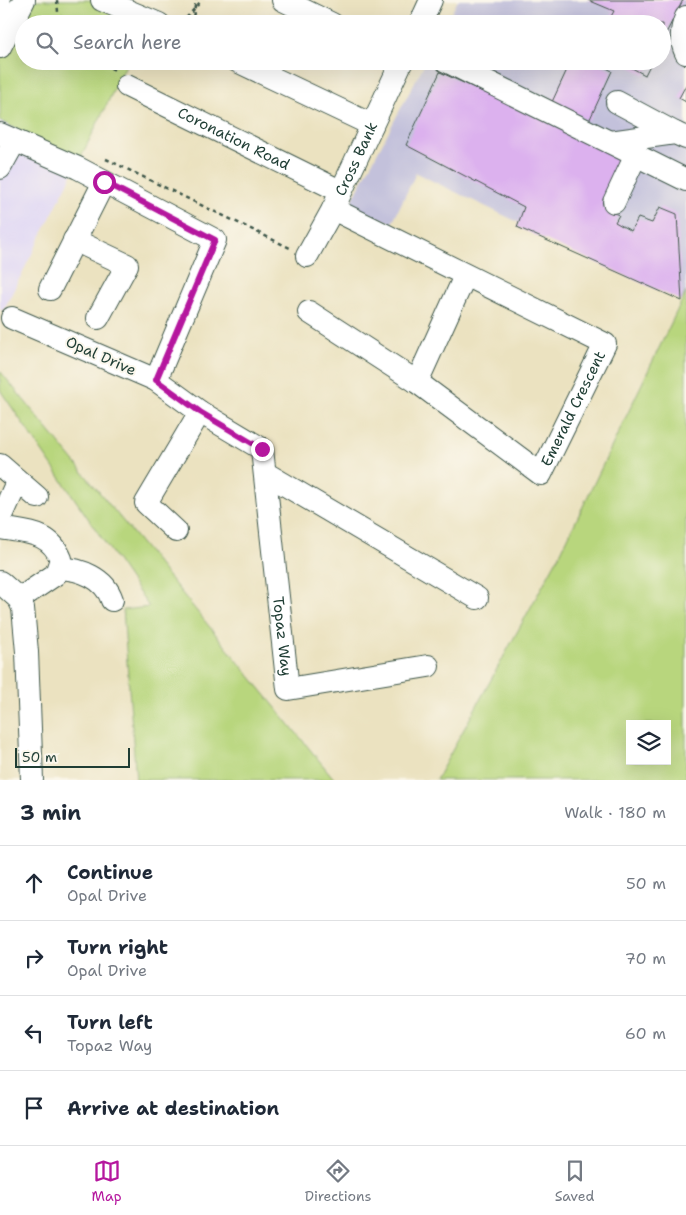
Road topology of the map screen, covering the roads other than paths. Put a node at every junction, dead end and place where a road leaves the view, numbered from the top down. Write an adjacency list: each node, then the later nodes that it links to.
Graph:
1 (24, 0): 7 (street)
2 (102, 0): 8 (street)
3 (285, 0): 9 (street)
4 (431, 0): 10 (street)
5 (0, 4): 6 (street)
6 (0, 12)
7 (16, 15)
8 (138, 15)
9 (314, 15)
10 (424, 15)
11 (686, 17): 14 (street)
12 (15, 18): 13 (street)
13 (0, 47)
14 (686, 53)
15 (256, 70): 20 (street)
16 (398, 70): 20 (street, Cross Bank)
17 (464, 70): 23 (street)
18 (127, 86): 28 (street, Coronation Road)
19 (617, 102): 21 (street)
20 (372, 126): 28 (street, Cross Bank)
21 (680, 136): 23 (street)
22 (7, 137): 25 (street); 27 (street, Opal Drive)
23 (610, 142): 24 (street)
24 (636, 155): 26 (street); 29 (street)
25 (0, 168)
26 (686, 180)
27 (104, 182): 30 (street); 37 (street, Opal Drive)
28 (336, 200): 31 (street, Cross Bank); 32 (street, Emerald Crescent)
29 (614, 202)
30 (74, 240): 33 (street); 36 (street)
31 (307, 256)
32 (465, 276): 38 (street); 38 (street, Emerald Crescent)
33 (50, 289)
34 (309, 312): 38 (street, Emerald Crescent)
35 (12, 318): 37 (street, Opal Drive)
36 (98, 318)
37 (156, 380): 39 (street, Topaz Way)
38 (417, 382)
39 (200, 412): 41 (street, Topaz Way); 46 (street)
40 (0, 465): 42 (street)
41 (265, 473): 49 (street); 52 (street, Topaz Way)
42 (17, 482): 43 (street); 44 (street)
43 (37, 497)
44 (0, 520)
45 (0, 528): 47 (street)
46 (176, 531)
47 (59, 568): 50 (street); 51 (street)
48 (0, 582): 50 (street)
49 (477, 598)
50 (18, 599): 53 (street)
51 (112, 600)
52 (428, 666)
53 (32, 780)

